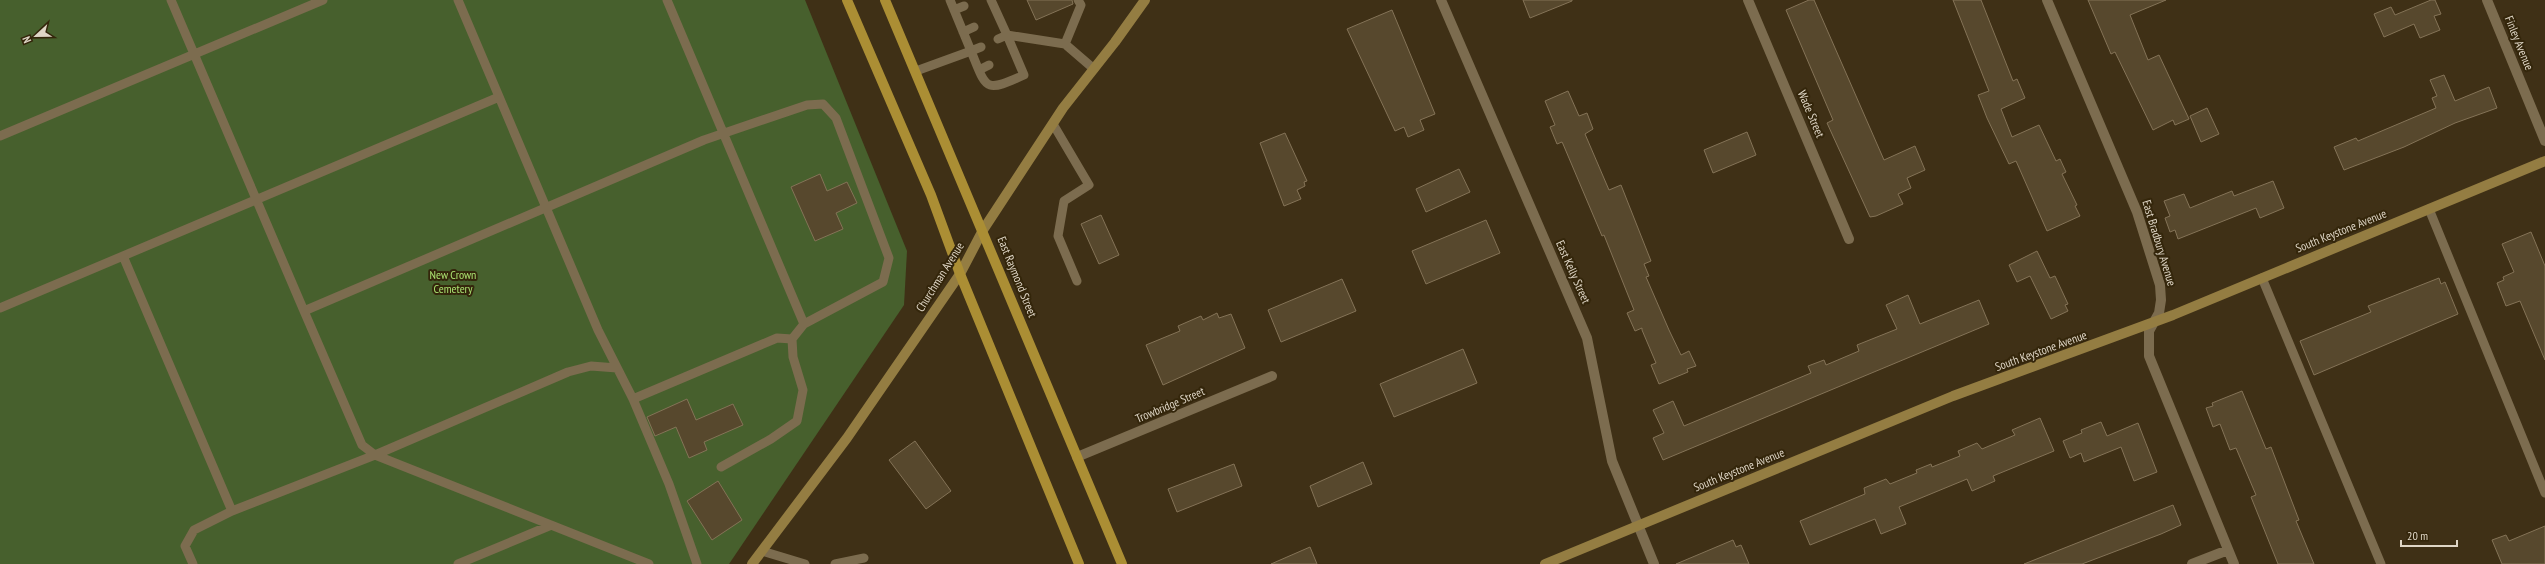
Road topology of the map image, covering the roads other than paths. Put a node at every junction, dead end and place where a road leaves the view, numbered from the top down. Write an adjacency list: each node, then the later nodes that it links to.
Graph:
1 (171, 0): 23 (lane)
2 (323, 0): 23 (lane)
3 (458, 0): 28 (lane)
4 (667, 0): 30 (lane)
5 (846, 0): 40 (main road)
6 (885, 0): 27 (main road, East Raymond Street)
7 (950, 0): 16 (lane)
8 (991, 0): 19 (lane)
9 (1078, 0): 20 (lane)
10 (1144, 0): 25 (main road, Churchman Avenue)
11 (1441, 0): 57 (street, East Kelly Street)
12 (1748, 0): 38 (street, Wade Street)
13 (2047, 0): 45 (street, East Bradbury Avenue)
14 (2487, 0): 32 (street, Finley Avenue)
15 (964, 6): 16 (lane)
16 (954, 10): 18 (lane)
17 (974, 27): 18 (lane)
18 (963, 32): 22 (lane)
19 (1003, 37): 20 (lane); 26 (lane)
20 (1066, 44): 25 (lane)
21 (981, 47): 22 (lane)
22 (971, 51): 26 (lane); 27 (lane)
23 (194, 54): 31 (lane); 34 (lane)
24 (989, 65): 26 (lane)
25 (1094, 69): 29 (main road, Churchman Avenue)
26 (979, 70)
27 (916, 71): 37 (main road, East Raymond Street)
28 (499, 97): 34 (lane); 35 (lane)
29 (1053, 124): 37 (main road, Churchman Avenue); 42 (lane)
30 (724, 135): 35 (lane); 46 (lane); 46 (lane)
31 (0, 136)
32 (2545, 141)
33 (2545, 161): 36 (main road, South Keystone Avenue)
34 (257, 200): 39 (lane); 44 (lane)
35 (546, 207): 44 (lane); 48 (lane)
36 (2429, 209): 41 (main road, South Keystone Avenue); 54 (lane)
37 (983, 230): 40 (main road, Churchman Avenue); 52 (main road, East Raymond Street)
38 (1849, 238)
39 (123, 256): 43 (lane); 55 (lane)
40 (960, 274): 59 (main road, Churchman Avenue); 68 (main road)
41 (2262, 278): 45 (main road, South Keystone Avenue); 74 (lane)
42 (1077, 281)
43 (0, 308)
44 (304, 311): 51 (lane)
45 (2155, 322): 57 (main road, South Keystone Avenue); 58 (street, East Bradbury Avenue)
46 (804, 324): 47 (lane)
47 (792, 339): 50 (lane); 53 (lane)
48 (617, 368): 50 (lane); 51 (lane)
49 (1272, 376): 52 (street, Trowbridge Street)
50 (633, 399): 64 (lane)
51 (375, 455): 55 (lane); 56 (lane)
52 (1077, 457): 69 (main road, East Raymond Street)
53 (721, 467)
54 (2545, 494)
55 (232, 511): 61 (lane)
56 (550, 526): 62 (lane); 63 (lane)
57 (1638, 526): 70 (main road, South Keystone Avenue); 71 (street, East Kelly Street)
58 (2228, 550): 72 (street); 73 (street, East Bradbury Avenue)
59 (762, 551): 65 (main road, Churchman Avenue); 66 (lane)
60 (864, 558): 67 (lane)
61 (193, 564)
62 (458, 564)
63 (649, 564)
64 (697, 564)
65 (752, 564)
66 (805, 564)
67 (835, 564)
68 (1079, 564)
69 (1122, 564)
70 (1545, 564)
71 (1654, 564)
72 (2192, 564)
73 (2234, 564)
74 (2381, 564)

